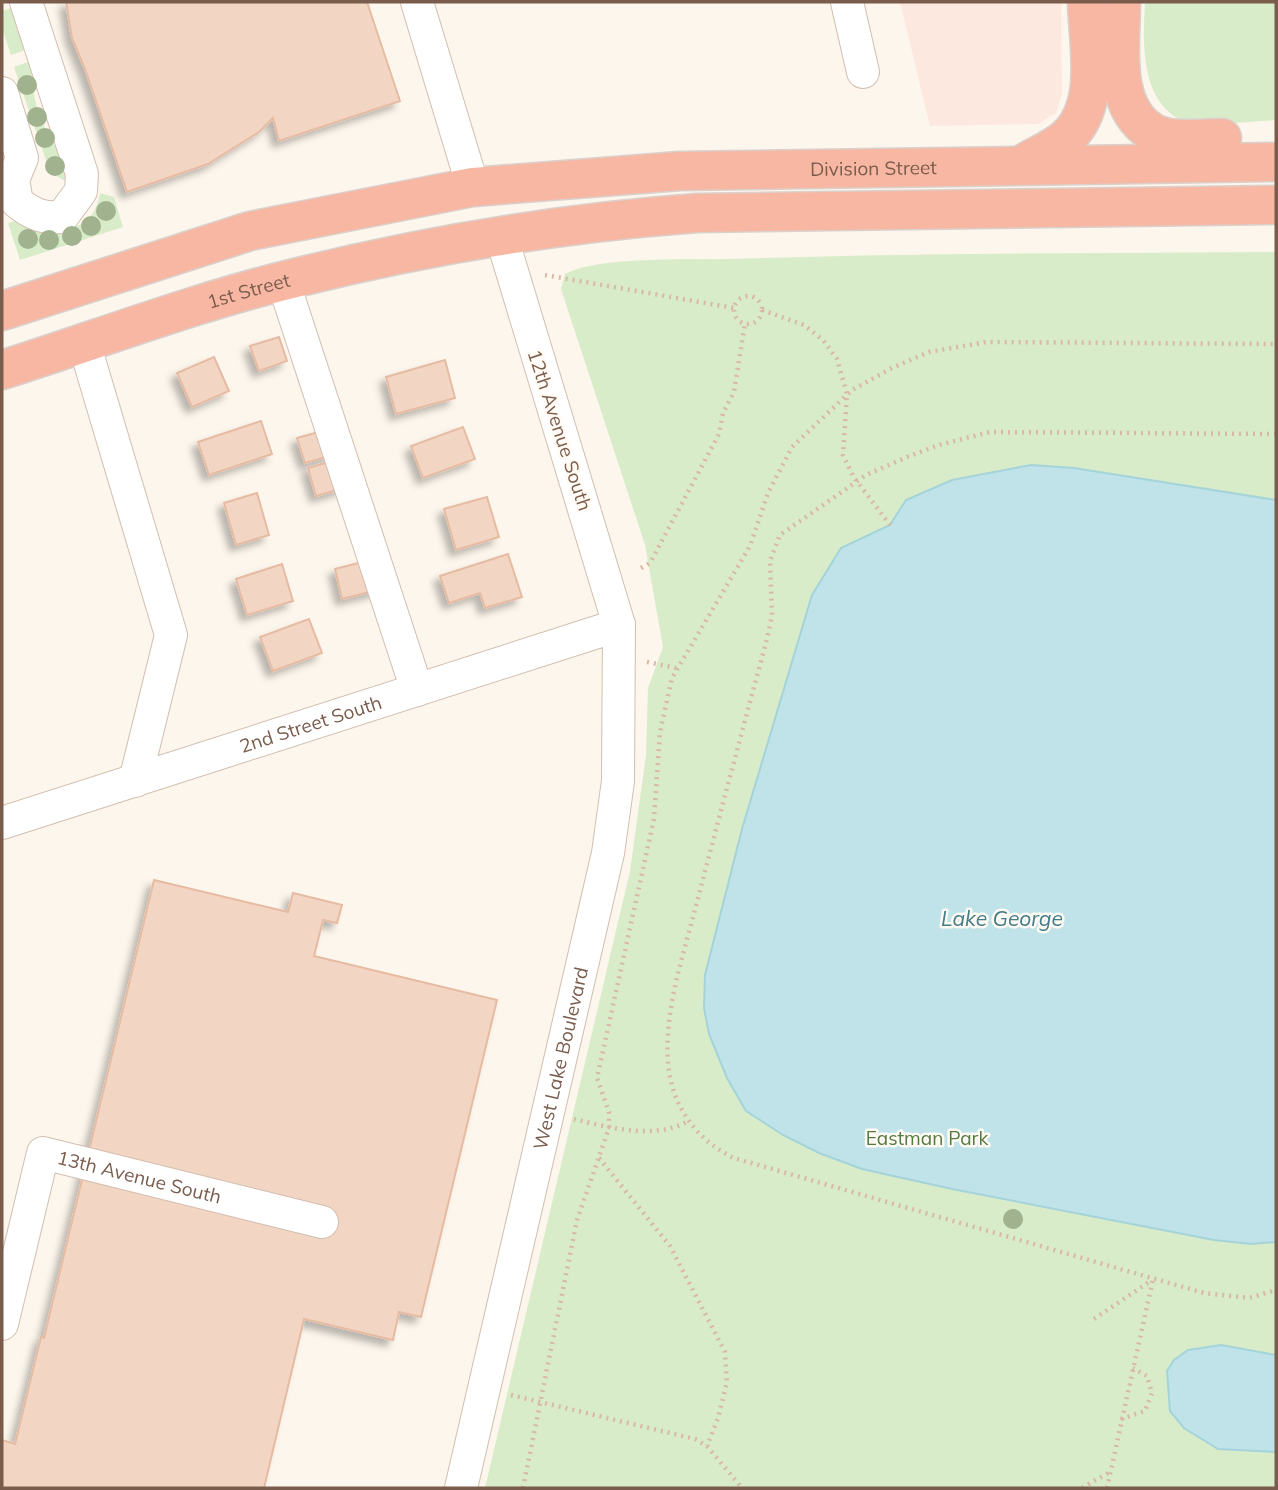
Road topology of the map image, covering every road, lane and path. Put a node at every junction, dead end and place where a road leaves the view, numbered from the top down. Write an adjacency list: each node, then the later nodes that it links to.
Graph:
1 (26, 2): 7 (street)
2 (417, 2): 11 (street)
3 (847, 2): 6 (street)
4 (1087, 2): 10 (highway)
5 (1121, 2): 8 (highway)
6 (863, 72)
7 (2, 93)
8 (1276, 139)
9 (1276, 162): 10 (highway, Division Street)
10 (1020, 165): 11 (highway, Division Street)
11 (473, 187): 17 (highway)
12 (1276, 205): 13 (highway)
13 (501, 235): 15 (highway, 1st Street); 28 (street, 12th Avenue South)
14 (545, 275): 16 (path)
15 (283, 281): 20 (highway, 1st Street); 31 (street)
16 (734, 308): 18 (path); 19 (path)
17 (2, 310)
18 (762, 310): 19 (path); 23 (path)
19 (745, 323): 27 (path)
20 (84, 343): 22 (highway, 1st Street); 32 (street)
21 (1276, 344): 23 (path)
22 (2, 370)
23 (847, 394): 25 (path); 30 (path)
24 (1276, 434): 25 (path)
25 (858, 482): 26 (path); 35 (path)
26 (890, 525)
27 (641, 568)
28 (619, 625): 31 (street, 2nd Street South); 34 (street, West Lake Boulevard)
29 (645, 662): 30 (path)
30 (677, 668): 36 (path)
31 (417, 690): 32 (street, 2nd Street South)
32 (135, 781): 33 (street, 2nd Street South)
33 (2, 823)
34 (548, 1113): 36 (path); 49 (street, West Lake Boulevard)
35 (688, 1121): 36 (path); 39 (path)
36 (609, 1128): 37 (path)
37 (599, 1158): 45 (path); 47 (path)
38 (322, 1222): 42 (street, 13th Avenue South)
39 (1153, 1279): 40 (path); 41 (path); 43 (path)
40 (1276, 1290)
41 (1094, 1319)
42 (2, 1324)
43 (1133, 1368): 46 (path); 46 (path)
44 (506, 1395): 45 (path)
45 (542, 1402): 47 (path); 50 (path)
46 (1121, 1419): 48 (path)
47 (707, 1446): 51 (path)
48 (1110, 1472): 52 (path); 53 (path)
49 (461, 1488)
50 (523, 1488)
51 (742, 1488)
52 (1082, 1488)
53 (1107, 1488)

